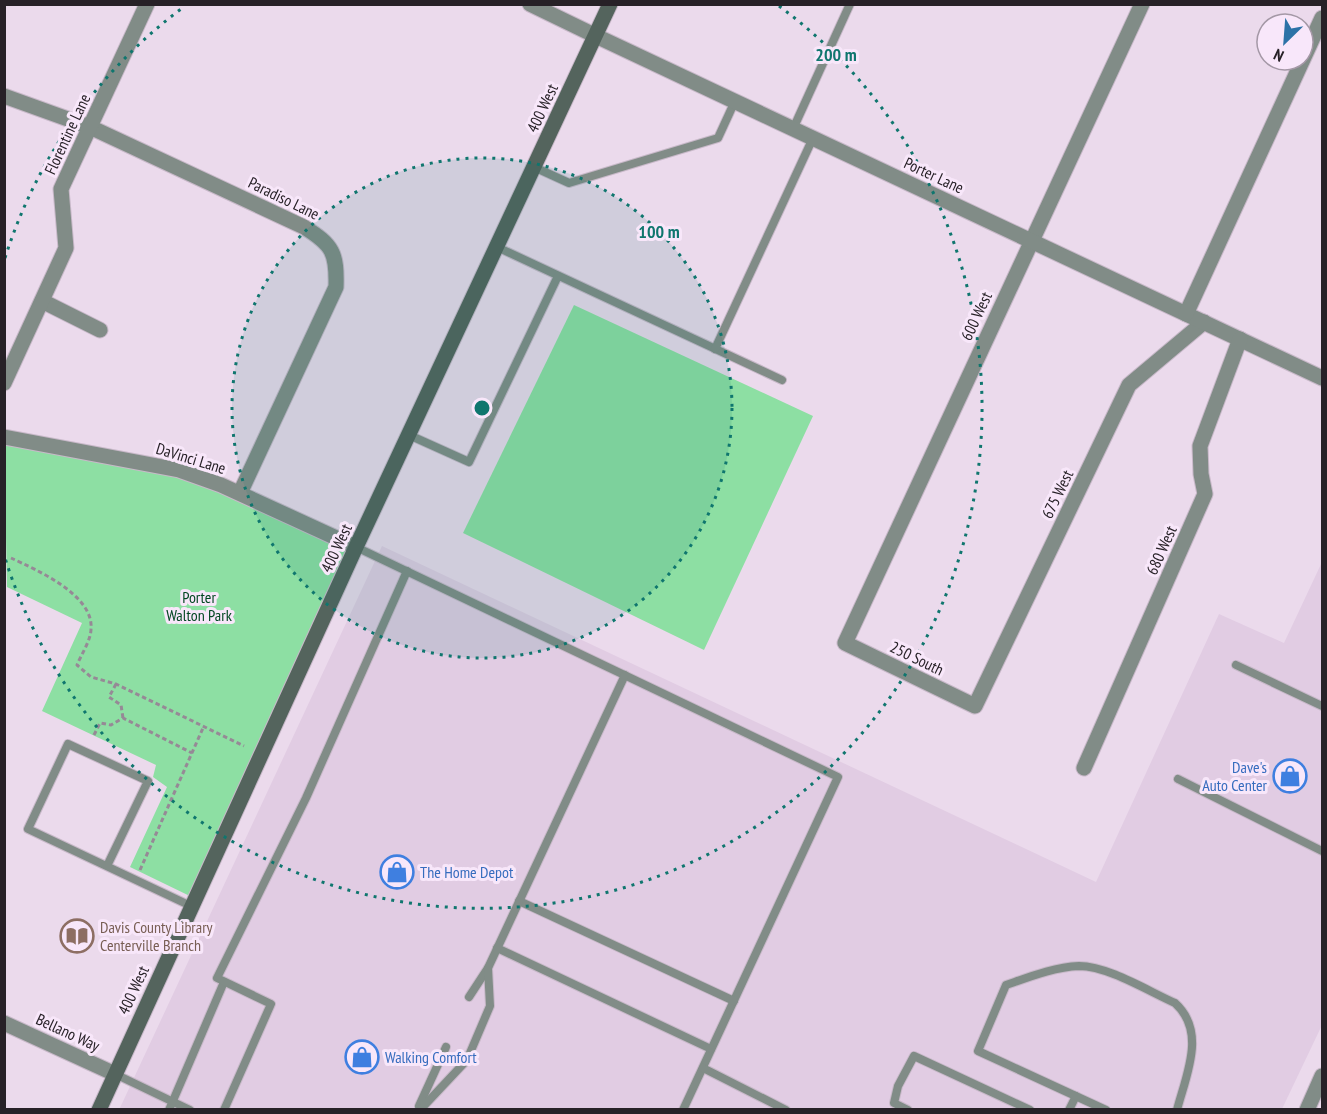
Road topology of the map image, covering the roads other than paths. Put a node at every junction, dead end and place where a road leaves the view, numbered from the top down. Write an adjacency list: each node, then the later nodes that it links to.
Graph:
1 (147, 4): 10 (street, Florentine Lane)
2 (530, 4): 7 (street, Porter Lane)
3 (610, 4): 7 (main road, 400 West)
4 (850, 4): 11 (lane)
5 (1142, 4): 14 (street, 600 West)
6 (1323, 18): 18 (street)
7 (596, 36): 9 (street, Porter Lane); 13 (main road, 400 West)
8 (4, 96): 10 (street, Paradiso Lane)
9 (735, 101): 11 (street, Porter Lane); 13 (lane)
10 (90, 127): 17 (street, Florentine Lane); 28 (street, Paradiso Lane)
11 (793, 129): 12 (street, Porter Lane)
12 (813, 138): 14 (street, Porter Lane); 22 (lane)
13 (534, 167): 15 (main road, 400 West)
14 (1031, 241): 18 (street, Porter Lane); 31 (street, 600 West)
15 (497, 247): 16 (lane); 26 (main road, 400 West)
16 (558, 276): 22 (lane); 26 (lane)
17 (42, 302): 20 (street); 25 (street, Florentine Lane)
18 (1186, 314): 19 (street, Porter Lane)
19 (1204, 322): 21 (street, Porter Lane); 34 (street, 675 West)
20 (100, 330)
21 (1240, 339): 23 (street, Porter Lane); 36 (street, 680 West)
22 (715, 349): 24 (lane)
23 (1323, 378)
24 (782, 380)
25 (4, 383)
26 (409, 435): 29 (main road, 400 West)
27 (4, 437): 28 (street, DaVinci Lane)
28 (240, 493): 29 (street, DaVinci Lane)
29 (356, 547): 30 (lane); 41 (main road, 400 West)
30 (407, 571): 33 (lane); 44 (lane)
31 (845, 643): 34 (street, 250 South)
32 (1236, 665): 35 (lane)
33 (625, 675): 40 (lane); 46 (lane)
34 (975, 705)
35 (1323, 706)
36 (1084, 768)
37 (1178, 779): 38 (lane)
38 (1323, 851)
39 (107, 866): 39 (lane); 41 (lane)
40 (519, 901): 42 (lane); 46 (lane)
41 (193, 907): 51 (main road, 400 West)
42 (497, 948): 43 (lane); 49 (lane)
43 (488, 968): 45 (lane); 58 (lane)
44 (224, 982): 54 (lane); 57 (lane)
45 (469, 997)
46 (734, 1001): 49 (lane)
47 (6, 1028): 51 (street, Bellano Way)
48 (446, 1047): 58 (lane)
49 (711, 1049): 50 (lane)
50 (703, 1068): 59 (lane); 60 (lane)
51 (115, 1074): 54 (lane); 55 (main road, 400 West)
52 (1323, 1076): 66 (street)
53 (1076, 1096): 63 (lane); 64 (lane); 65 (lane)
54 (170, 1105): 56 (lane)
55 (99, 1110)
56 (190, 1110)
57 (224, 1110)
58 (419, 1110)
59 (683, 1110)
60 (786, 1110)
61 (908, 1110): 62 (lane)
62 (1030, 1110)
63 (1069, 1110)
64 (1106, 1110)
65 (1177, 1110)
66 (1307, 1110)

